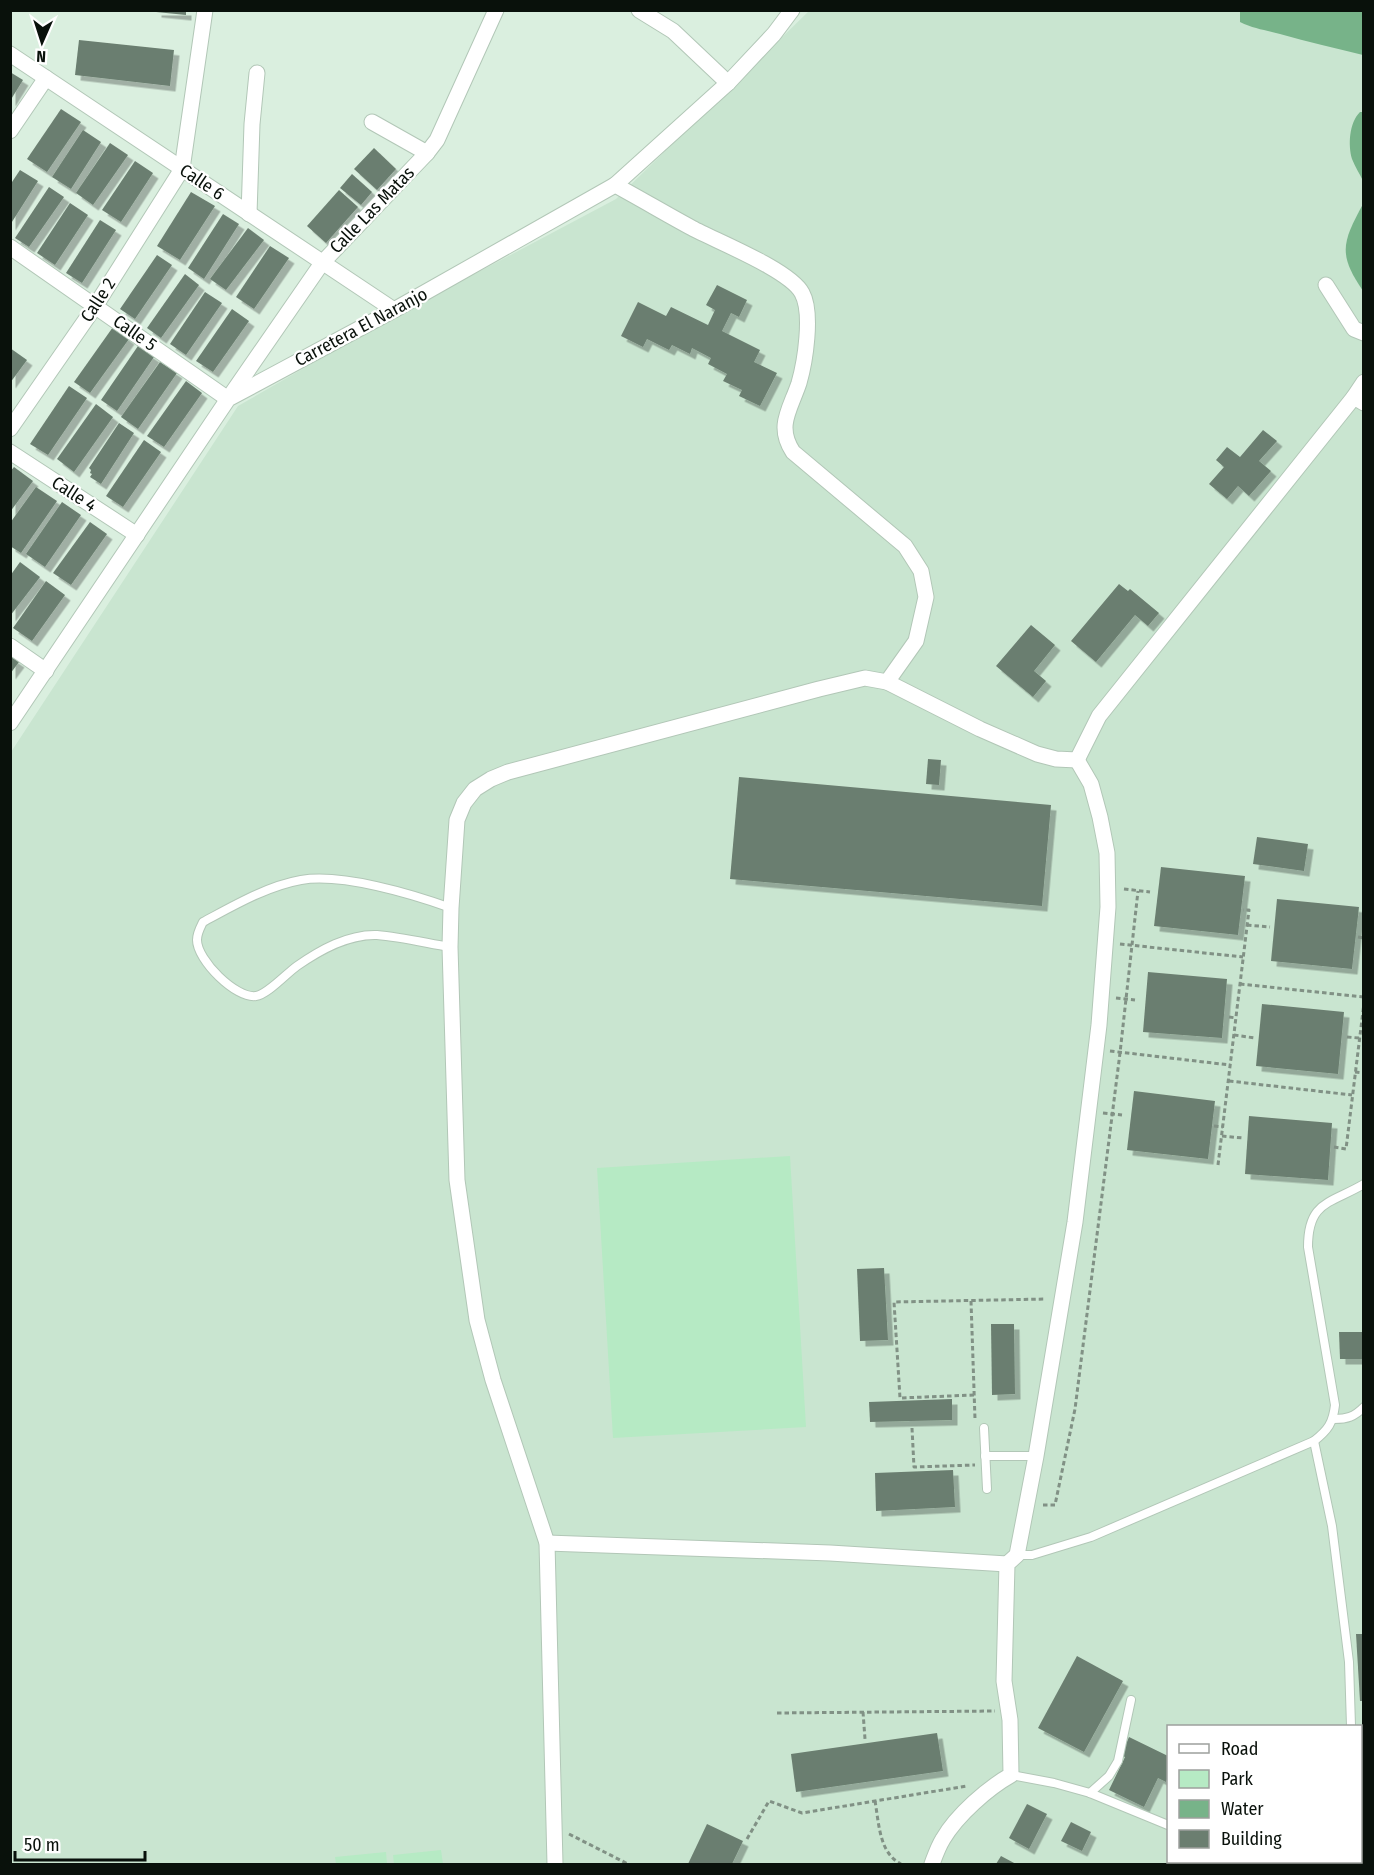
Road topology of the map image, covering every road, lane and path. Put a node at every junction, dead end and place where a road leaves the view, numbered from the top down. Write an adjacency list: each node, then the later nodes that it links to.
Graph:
1 (205, 10): 12 (street)
2 (496, 10): 11 (street, Calle Las Matas)
3 (639, 10): 8 (street)
4 (792, 10): 8 (street, Carretera El Naranjo)
5 (10, 54): 7 (street, Calle 6)
6 (257, 73): 14 (street)
7 (46, 78): 10 (street); 12 (street, Calle 6)
8 (728, 83): 13 (street, Carretera El Naranjo)
9 (372, 122): 11 (street)
10 (10, 131)
11 (427, 153): 16 (street, Calle Las Matas)
12 (182, 169): 14 (street, Calle 6); 18 (street, Calle 2)
13 (615, 185): 19 (street, Carretera El Naranjo); 29 (street)
14 (249, 214): 16 (street, Calle 6)
15 (10, 248): 18 (street, Calle 5)
16 (322, 263): 19 (street, Calle 6); 22 (street, Calle Las Matas)
17 (1326, 285): 20 (street)
18 (96, 305): 22 (street, Calle 5); 24 (street, Calle 2)
19 (394, 310): 22 (street, Carretera El Naranjo)
20 (1364, 333)
21 (1364, 382): 23 (street)
22 (228, 399): 26 (street, Carretera El Naranjo)
23 (1359, 400): 31 (street)
24 (10, 429)
25 (10, 452): 26 (street, Calle 4)
26 (137, 535): 28 (street, Carretera El Naranjo)
27 (10, 646): 28 (street)
28 (46, 671): 30 (street, Carretera El Naranjo)
29 (887, 682): 31 (street); 35 (street)
30 (10, 723)
31 (1077, 759): 32 (street)
32 (1107, 888): 33 (path); 41 (street)
33 (1138, 891): 34 (path); 42 (path)
34 (1150, 892)
35 (451, 908): 43 (street); 43 (lane)
36 (1242, 910): 37 (path)
37 (1247, 925): 38 (path); 44 (path)
38 (1270, 927)
39 (1358, 937): 40 (path)
40 (1364, 938)
41 (1105, 943): 42 (path); 54 (street)
42 (1132, 945): 44 (path); 55 (path)
43 (450, 947): 80 (street)
44 (1243, 957): 45 (path)
45 (1240, 984): 46 (path); 49 (path)
46 (1364, 997)
47 (1364, 1003): 53 (path)
48 (1229, 1017): 49 (path)
49 (1236, 1018): 50 (path)
50 (1234, 1035): 52 (path); 56 (path)
51 (1347, 1037): 53 (path)
52 (1255, 1038)
53 (1359, 1038): 57 (path)
54 (1096, 1050): 55 (path); 68 (street)
55 (1120, 1053): 56 (path); 79 (path)
56 (1230, 1065): 59 (path)
57 (1355, 1072): 58 (path); 60 (path)
58 (1364, 1073)
59 (1228, 1081): 60 (path); 62 (path)
60 (1352, 1095): 65 (path)
61 (1214, 1126): 62 (path)
62 (1223, 1127): 63 (path)
63 (1222, 1136): 64 (path); 66 (path)
64 (1243, 1138)
65 (1335, 1147)
66 (1218, 1166)
67 (1364, 1184): 72 (lane)
68 (1062, 1299): 69 (path); 76 (street)
69 (971, 1301): 70 (path); 70 (path)
70 (974, 1395): 74 (path)
71 (1364, 1407): 72 (lane)
72 (1334, 1419): 75 (lane)
73 (912, 1428): 77 (path)
74 (984, 1428): 77 (lane)
75 (1314, 1441): 81 (lane); 86 (lane)
76 (1036, 1456): 77 (lane); 79 (street)
77 (986, 1461): 78 (lane)
78 (987, 1489)
79 (1027, 1506): 81 (street)
80 (548, 1543): 81 (street); 93 (street)
81 (1012, 1560): 83 (street)
82 (1131, 1700): 90 (lane)
83 (1008, 1711): 84 (path); 88 (street)
84 (863, 1712): 85 (path); 87 (path)
85 (777, 1713)
86 (1351, 1725)
87 (865, 1739)
88 (1011, 1775): 89 (street); 90 (lane)
89 (989, 1788): 91 (path); 98 (street)
90 (1090, 1793): 92 (lane)
91 (875, 1801): 94 (path); 97 (path)
92 (1167, 1825)
93 (554, 1827): 95 (street); 96 (path)
94 (747, 1839)
95 (555, 1864)
96 (628, 1864)
97 (901, 1864)
98 (932, 1864)

